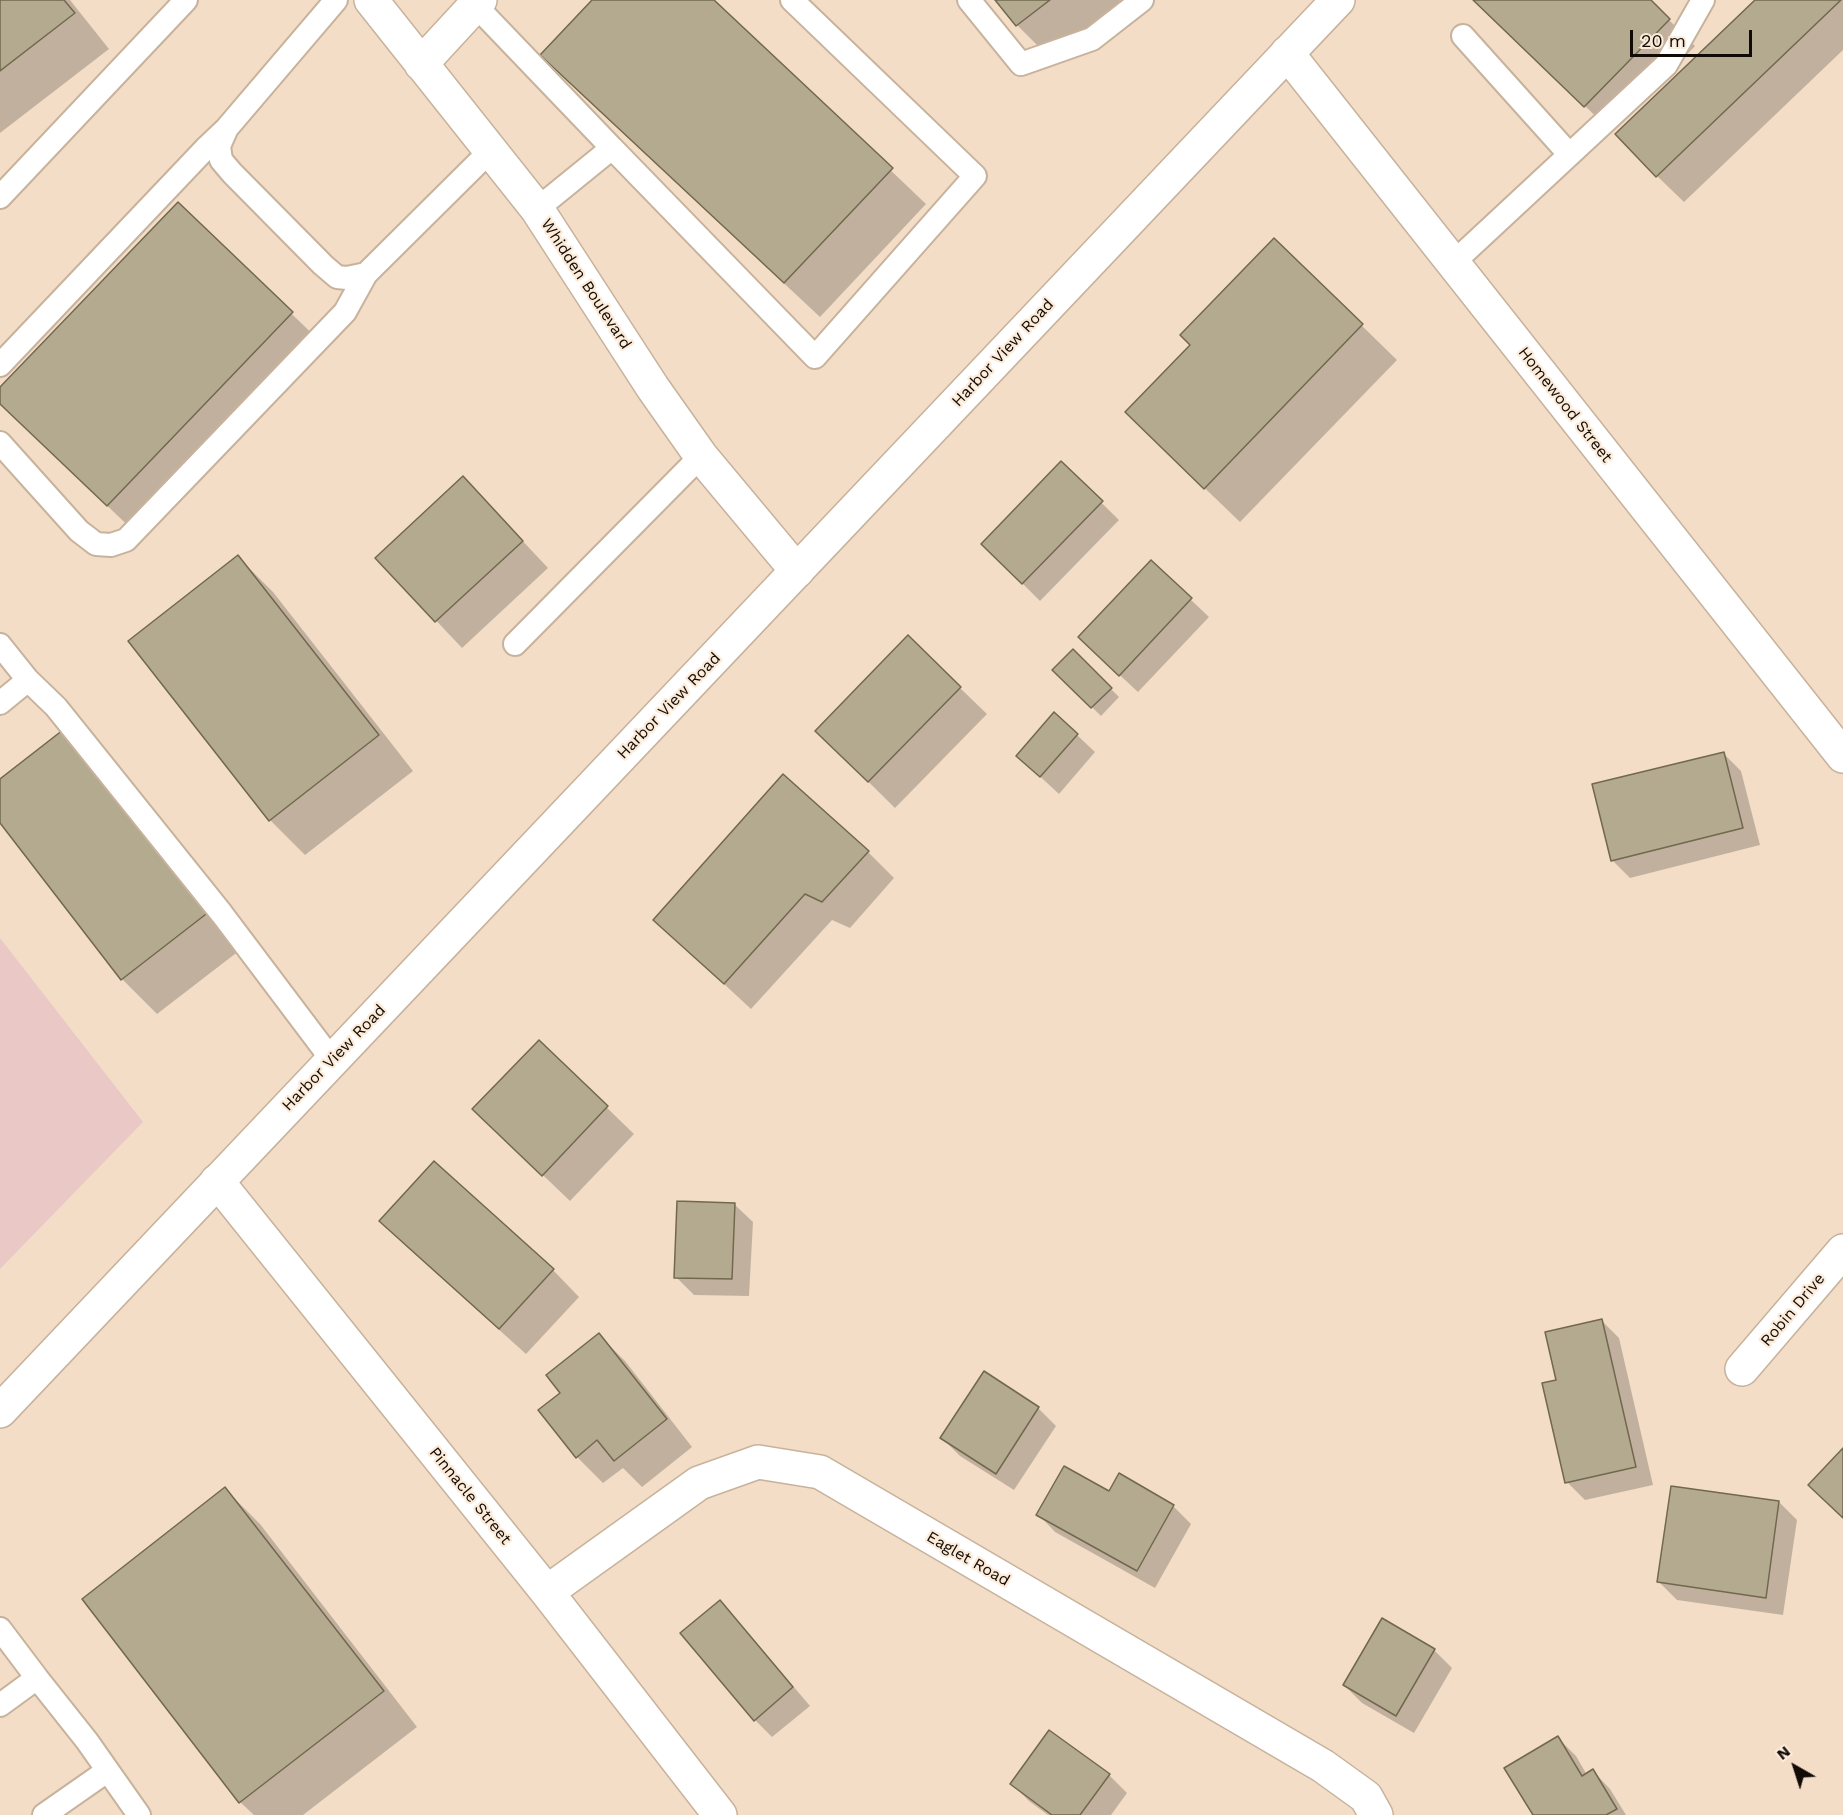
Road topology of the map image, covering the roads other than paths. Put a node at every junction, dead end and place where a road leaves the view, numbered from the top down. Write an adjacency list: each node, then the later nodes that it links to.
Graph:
1 (336, 0): 13 (lane)
2 (371, 0): 12 (street, Whidden Boulevard)
3 (792, 0): 14 (lane)
4 (969, 0): 5 (lane)
5 (1142, 0)
6 (1338, 0): 11 (street, Harbor View Road)
7 (1702, 0): 16 (lane)
8 (180, 2): 17 (lane)
9 (478, 3): 12 (street); 14 (lane)
10 (1463, 36): 16 (lane)
11 (1287, 53): 19 (street, Homewood Street); 24 (street, Harbor View Road)
12 (421, 64): 15 (street, Whidden Boulevard)
13 (227, 128): 20 (lane); 21 (lane)
14 (612, 148): 18 (lane)
15 (490, 151): 18 (street, Whidden Boulevard); 20 (lane)
16 (1569, 154): 19 (lane)
17 (0, 197)
18 (537, 209): 23 (street, Whidden Boulevard)
19 (1453, 263): 29 (street, Homewood Street)
20 (366, 274): 22 (lane)
21 (0, 365)
22 (0, 443)
23 (701, 456): 24 (street, Whidden Boulevard); 25 (lane)
24 (797, 571): 30 (street, Harbor View Road)
25 (515, 644)
26 (0, 645): 27 (lane)
27 (28, 680): 28 (lane); 30 (lane)
28 (0, 702)
29 (1843, 756)
30 (332, 1060): 31 (street, Harbor View Road)
31 (217, 1181): 34 (street, Harbor View Road); 35 (street, Pinnacle Street)
32 (1843, 1251): 33 (street, Robin Drive)
33 (1742, 1369)
34 (0, 1411)
35 (547, 1592): 42 (street, Pinnacle Street); 43 (street, Eaglet Road)
36 (0, 1629): 37 (lane)
37 (37, 1678): 38 (lane); 39 (lane)
38 (0, 1705)
39 (107, 1771): 40 (lane); 41 (lane)
40 (44, 1815)
41 (139, 1815)
42 (720, 1815)
43 (1376, 1815)

